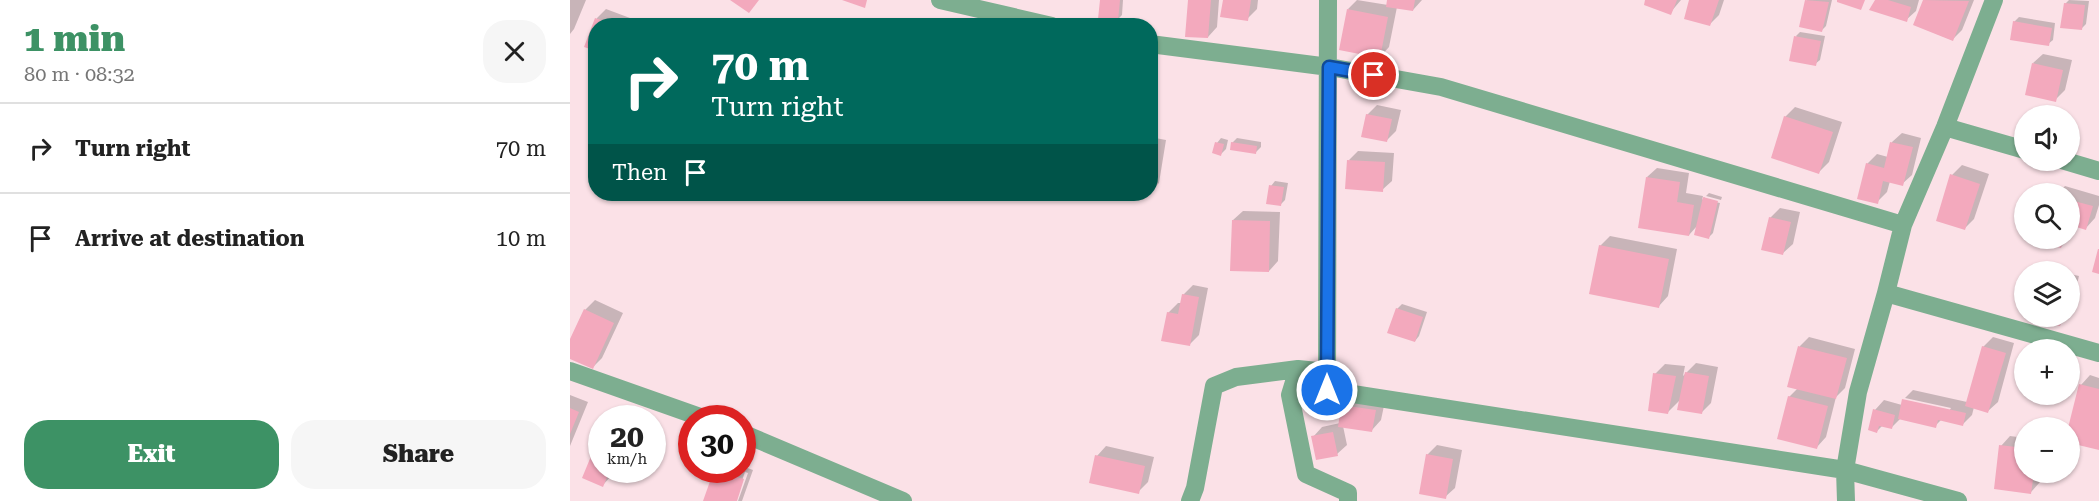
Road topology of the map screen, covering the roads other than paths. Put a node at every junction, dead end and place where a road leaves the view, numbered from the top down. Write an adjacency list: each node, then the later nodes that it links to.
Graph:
1 (940, 0): 4 (street)
2 (1328, 0): 6 (street)
3 (1994, 0): 7 (street)
4 (1018, 18)
5 (1158, 45): 6 (street)
6 (1329, 67): 11 (street); 16 (street)
7 (1944, 127): 8 (street); 11 (street)
8 (2014, 147)
9 (2080, 165): 10 (street)
10 (2099, 171)
11 (1903, 225): 12 (street)
12 (1886, 293): 13 (street); 19 (street)
13 (2099, 353)
14 (1298, 369): 16 (street); 21 (street); 22 (street)
15 (570, 370): 17 (street)
16 (1327, 372): 19 (street)
17 (678, 409)
18 (756, 439): 20 (street)
19 (1845, 470): 23 (street); 24 (street)
20 (903, 501)
21 (1190, 501)
22 (1348, 501)
23 (1846, 501)
24 (1958, 501)

